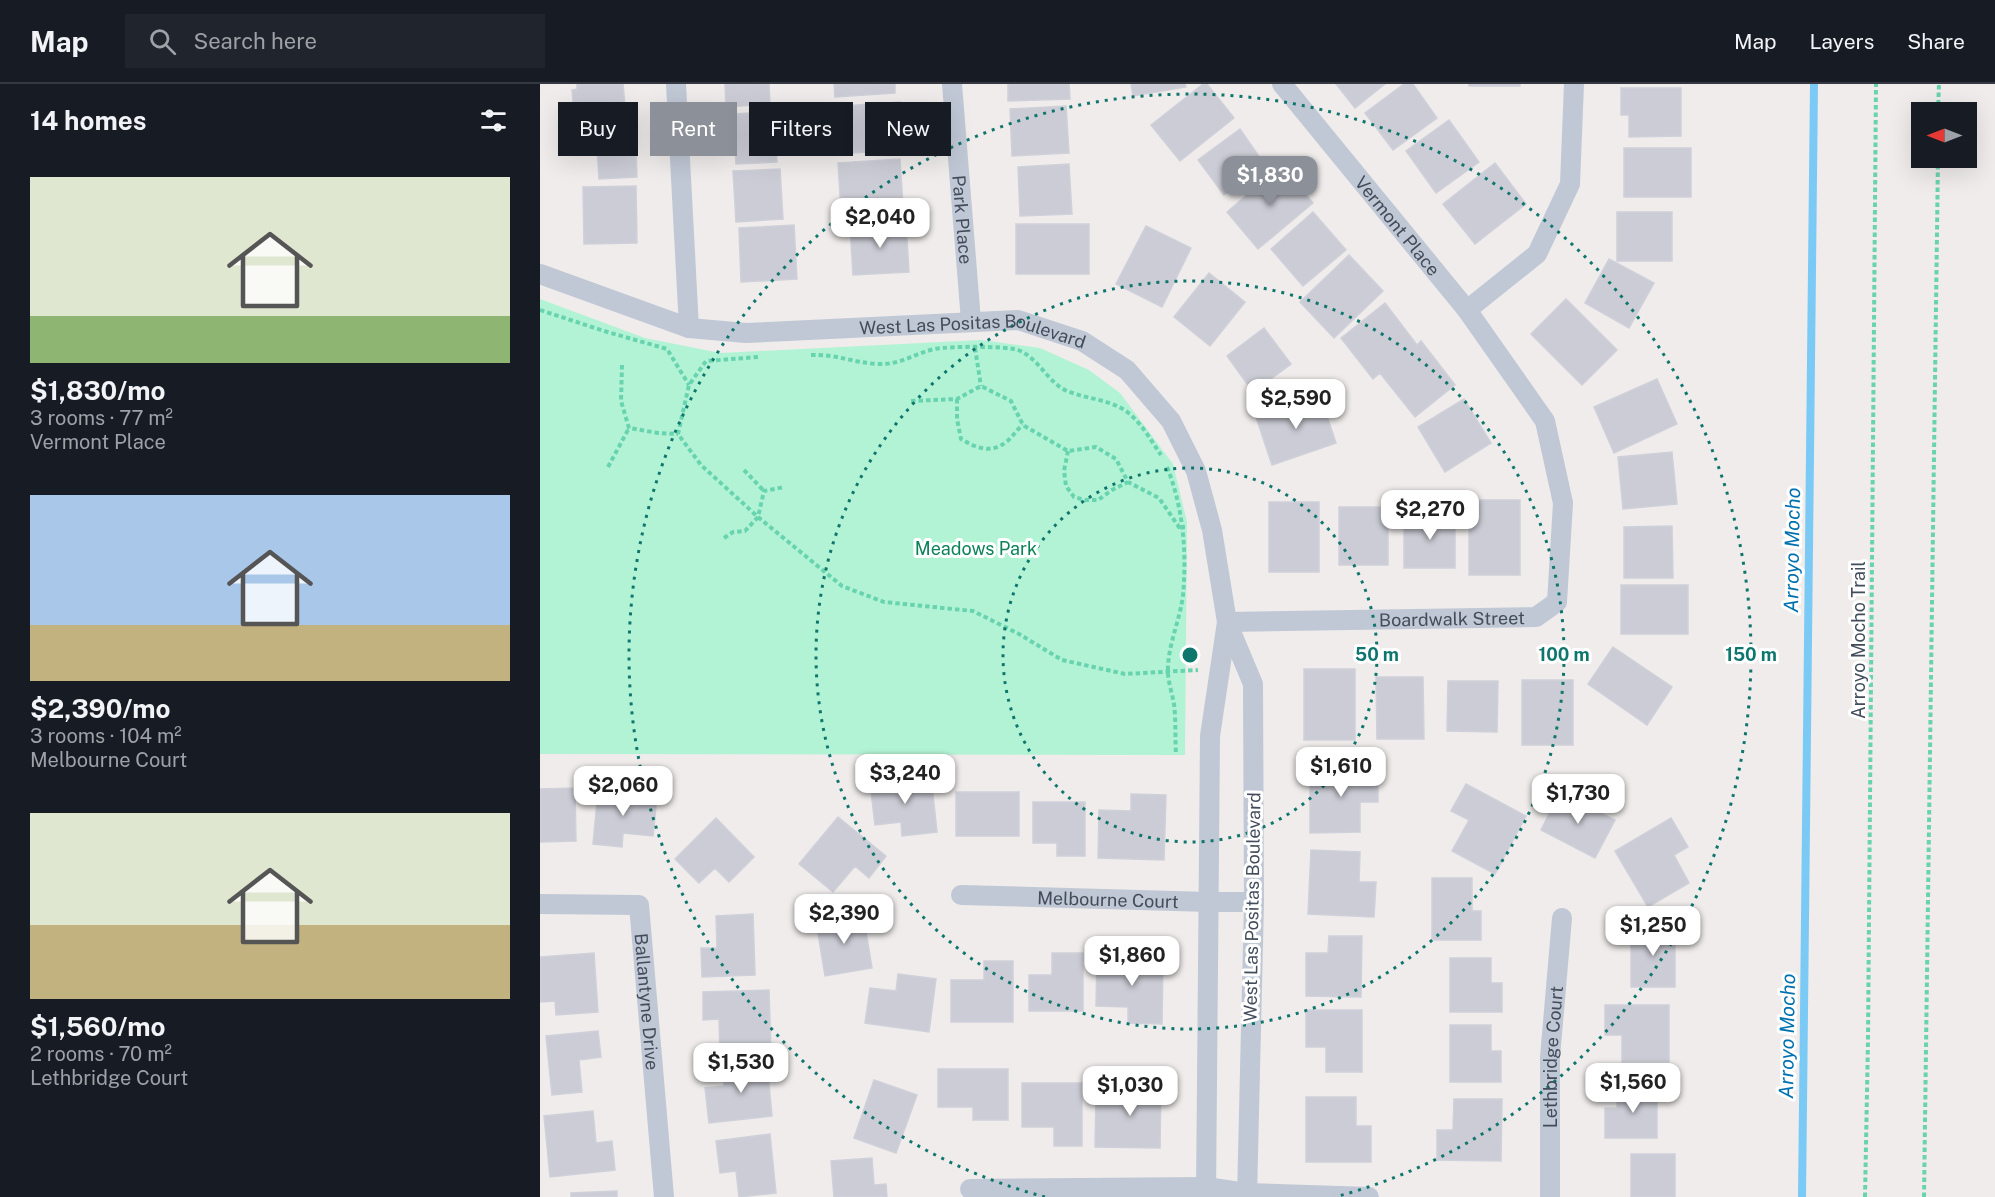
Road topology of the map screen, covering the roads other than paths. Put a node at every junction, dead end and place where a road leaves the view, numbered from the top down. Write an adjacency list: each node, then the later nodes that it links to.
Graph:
1 (676, 84): 8 (street)
2 (952, 84): 7 (street, Park Place)
3 (1282, 84): 6 (street, Vermont Place)
4 (1574, 84): 6 (street)
5 (540, 274): 8 (street, West Las Positas Boulevard)
6 (1467, 310): 9 (street, Boardwalk Street)
7 (971, 321): 8 (street, West Las Positas Boulevard); 9 (street, West Las Positas Boulevard)
8 (689, 328)
9 (1227, 622): 11 (street, West Las Positas Boulevard); 12 (street, West Las Positas Boulevard)
10 (961, 895): 11 (street, Melbourne Court)
11 (1209, 902): 12 (street, Melbourne Court); 16 (street, West Las Positas Boulevard)
12 (1254, 902): 17 (street, West Las Positas Boulevard)
13 (540, 904): 18 (street, Ballantyne Drive)
14 (1562, 918): 20 (street, Lethbridge Court)
15 (970, 1190): 16 (street)
16 (1206, 1192): 17 (street)
17 (1247, 1195): 19 (street)
18 (664, 1197)
19 (1369, 1197)
20 (1550, 1197)

